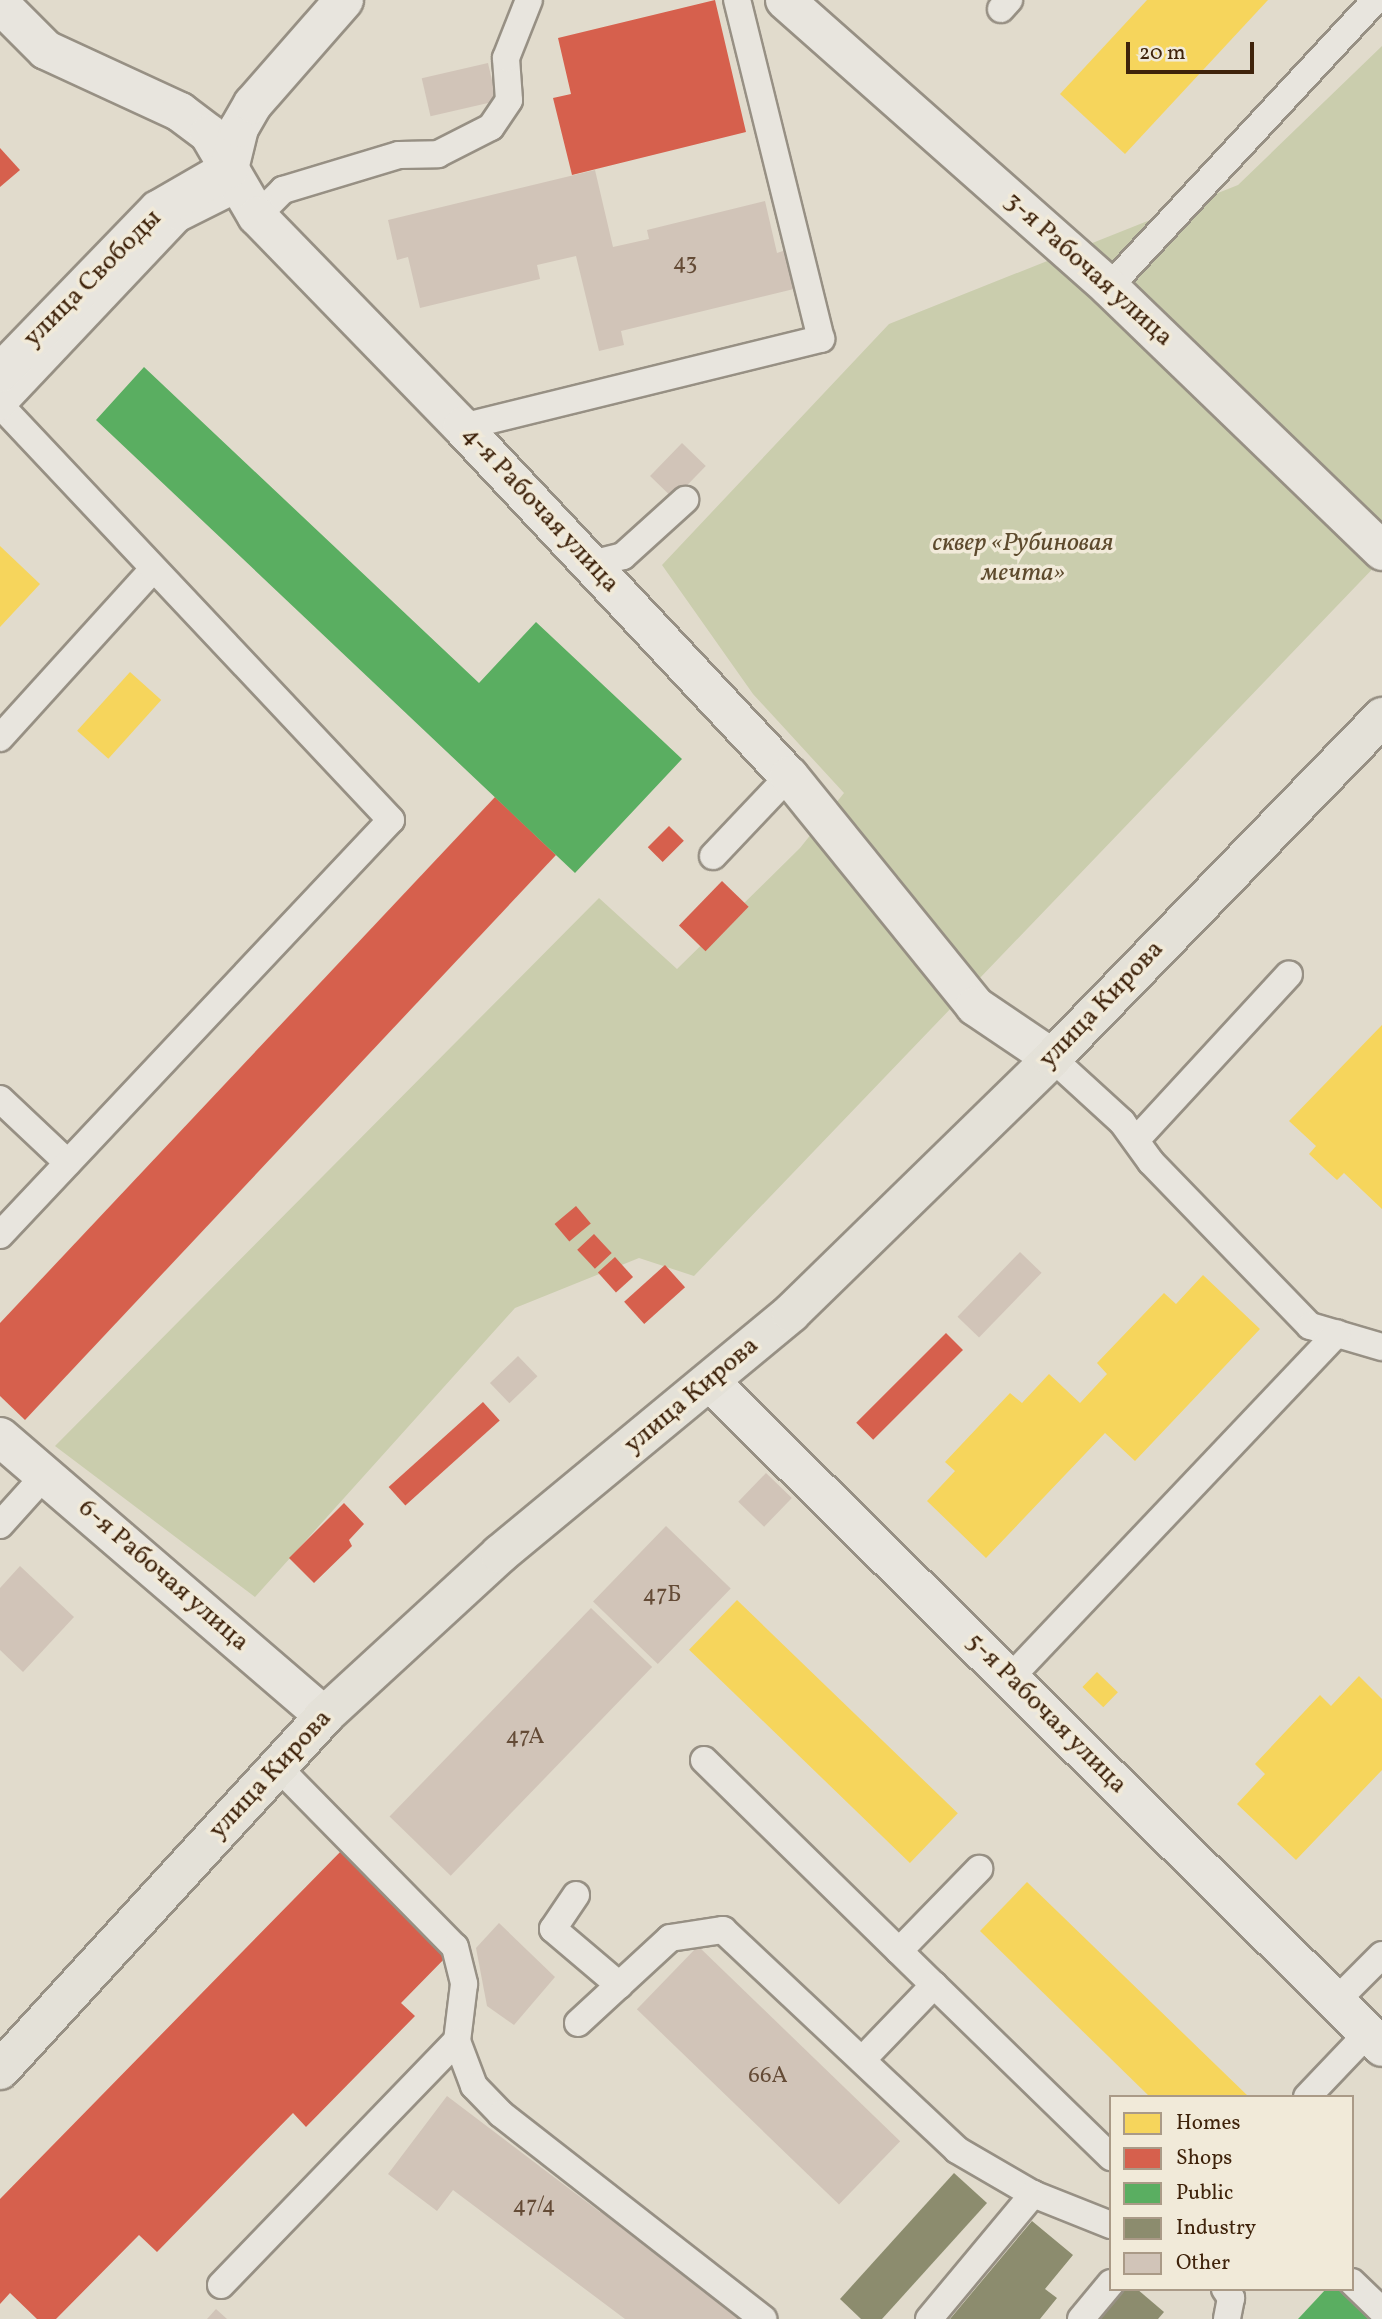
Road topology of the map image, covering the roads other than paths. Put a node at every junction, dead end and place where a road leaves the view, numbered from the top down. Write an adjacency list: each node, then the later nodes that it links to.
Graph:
1 (344, 0): 7 (street)
2 (529, 0): 7 (lane)
3 (737, 0): 10 (lane)
4 (785, 0): 8 (street, 3-я Рабочая улица)
5 (1376, 0): 8 (lane)
6 (0, 4): 7 (street, 4-я Рабочая улица)
7 (241, 192): 9 (street, улица Свободы); 10 (street, 4-я Рабочая улица); 14 (lane)
8 (1109, 286): 12 (street, 3-я Рабочая улица)
9 (0, 373)
10 (462, 427): 13 (street, 4-я Рабочая улица)
11 (685, 500): 13 (lane)
12 (1382, 551)
13 (591, 564): 17 (street, 4-я Рабочая улица)
14 (153, 569): 16 (lane); 23 (lane)
15 (1382, 717): 20 (main road, улица Кирова)
16 (0, 738)
17 (789, 776): 18 (lane); 20 (street, 4-я Рабочая улица)
18 (713, 856)
19 (1289, 974): 22 (lane)
20 (1052, 1058): 22 (lane); 27 (main road, улица Кирова)
21 (0, 1099): 23 (lane)
22 (1137, 1139): 25 (lane)
23 (68, 1163): 24 (lane)
24 (0, 1235)
25 (1337, 1334): 26 (lane); 31 (lane)
26 (1382, 1347)
27 (710, 1382): 31 (street, 5-я Рабочая улица); 32 (main road, улица Кирова)
28 (0, 1437): 29 (street, 6-я Рабочая улица)
29 (46, 1474): 30 (lane); 32 (street, 6-я Рабочая улица)
30 (0, 1525)
31 (1010, 1678): 41 (street, 5-я Рабочая улица)
32 (324, 1716): 34 (main road, улица Кирова)
33 (704, 1760): 37 (lane)
34 (278, 1767): 44 (lane); 46 (main road, улица Кирова)
35 (979, 1868): 37 (lane)
36 (576, 1895): 39 (lane)
37 (899, 1951): 40 (lane)
38 (1382, 1955): 41 (lane)
39 (619, 1985): 42 (lane); 45 (lane)
40 (934, 1985): 45 (lane); 48 (lane)
41 (1336, 2001): 43 (street, 5-я Рабочая улица)
42 (578, 2023)
43 (1375, 2040): 47 (lane)
44 (457, 2041): 52 (lane); 55 (lane)
45 (862, 2060): 49 (lane)
46 (0, 2070)
47 (1309, 2095)
48 (1109, 2155)
49 (1032, 2194): 50 (lane); 56 (lane)
50 (1109, 2224)
51 (1354, 2284): 54 (lane)
52 (221, 2285)
53 (1109, 2285): 57 (lane)
54 (1382, 2311)
55 (763, 2319)
56 (929, 2319)
57 (1081, 2319)

